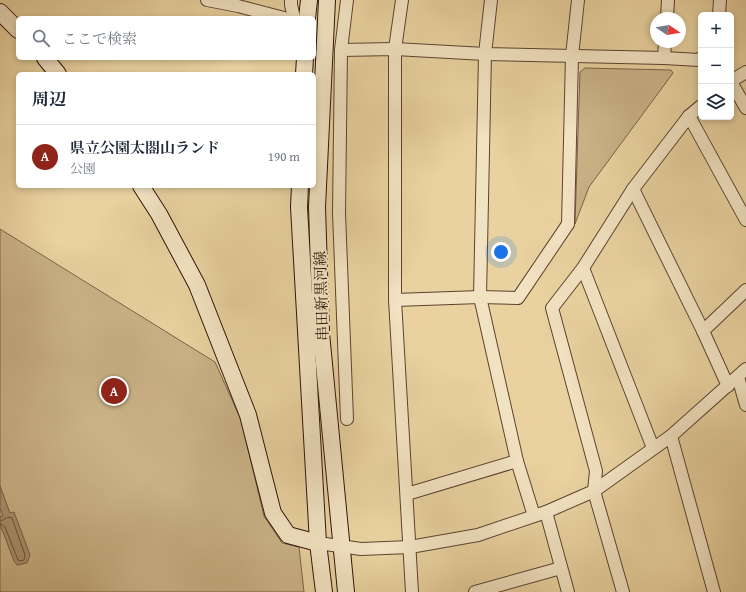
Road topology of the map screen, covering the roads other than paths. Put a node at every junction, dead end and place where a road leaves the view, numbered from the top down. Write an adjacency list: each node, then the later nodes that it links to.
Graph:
1 (207, 0): 11 (street)
2 (291, 0): 16 (street)
3 (309, 0): 17 (main road)
4 (327, 0): 56 (main road, 串田新黒河線)
5 (348, 0): 21 (street)
6 (402, 0): 20 (street)
7 (491, 0): 22 (street)
8 (578, 0): 23 (street)
9 (668, 0): 13 (street)
10 (720, 0): 14 (street)
11 (238, 3): 15 (street)
12 (0, 12): 18 (main road)
13 (667, 12)
14 (719, 12)
15 (278, 16)
16 (294, 16)
17 (307, 16)
18 (16, 28)
19 (665, 48): 24 (street)
20 (395, 49): 21 (street); 22 (street); 43 (street)
21 (341, 50): 48 (street)
22 (485, 54): 23 (street); 42 (street)
23 (572, 56): 24 (street); 42 (street)
24 (664, 58): 27 (street)
25 (47, 60): 28 (main road)
26 (305, 60): 29 (main road)
27 (698, 60)
28 (56, 72)
29 (304, 72)
30 (746, 72): 31 (street)
31 (734, 80)
32 (732, 84): 34 (street)
33 (698, 108): 35 (street)
34 (746, 108)
35 (689, 116): 38 (street); 39 (street)
36 (142, 188): 55 (main road)
37 (300, 188): 55 (main road, 串田新黒河線)
38 (633, 189): 40 (street); 44 (street)
39 (746, 220)
40 (583, 268): 50 (street); 52 (street)
41 (746, 290): 44 (street)
42 (480, 297): 43 (street); 51 (street)
43 (395, 300): 53 (street)
44 (703, 331): 46 (street)
45 (742, 373): 46 (street); 47 (street)
46 (728, 386): 49 (street)
47 (746, 405)
48 (347, 419)
49 (671, 436): 50 (street); 65 (street)
50 (653, 448): 52 (street)
51 (517, 461): 53 (street); 54 (street)
52 (594, 491): 54 (street); 64 (street)
53 (407, 494): 57 (street)
54 (540, 514): 57 (street); 58 (street)
55 (318, 543): 56 (street); 59 (main road, 串田新黒河線)
56 (342, 547): 57 (street); 60 (main road, 串田新黒河線)
57 (410, 547): 61 (street)
58 (561, 568): 62 (street); 63 (street)
59 (324, 592)
60 (346, 592)
61 (412, 592)
62 (475, 592)
63 (568, 592)
64 (624, 592)
65 (714, 592)

